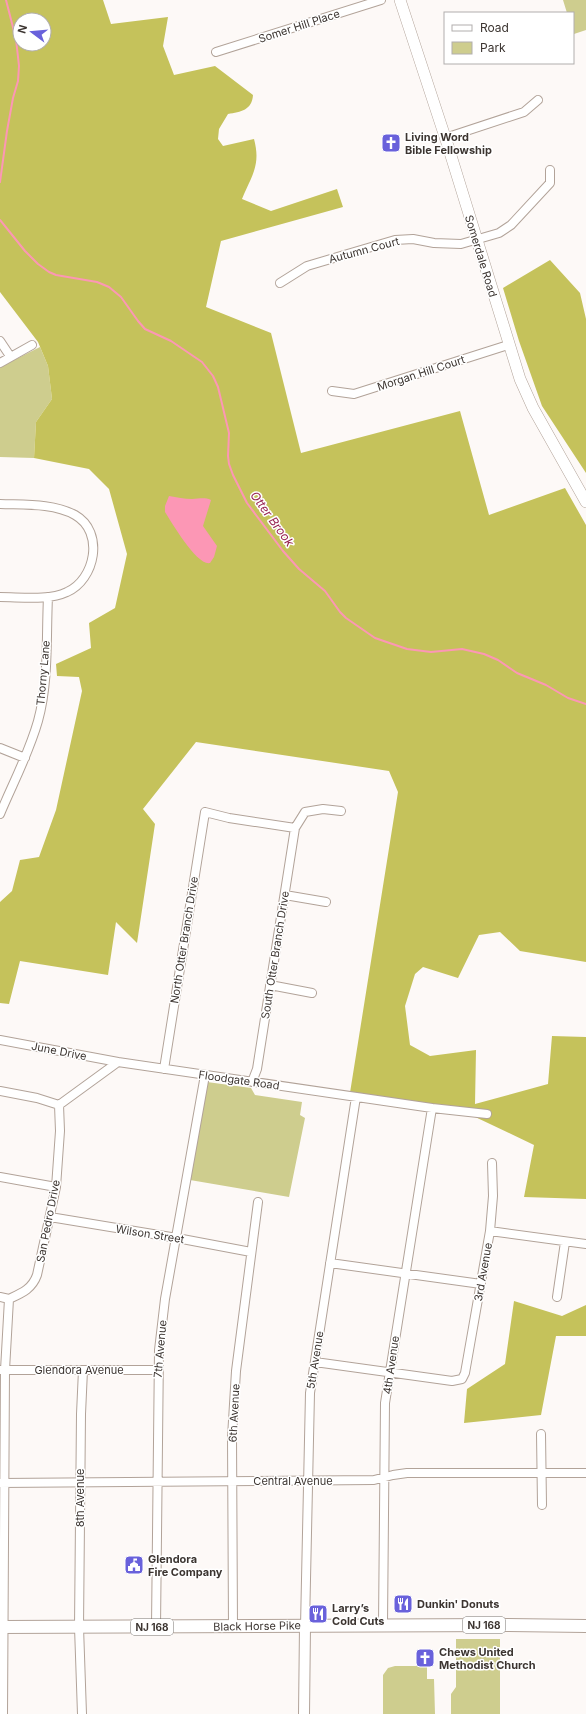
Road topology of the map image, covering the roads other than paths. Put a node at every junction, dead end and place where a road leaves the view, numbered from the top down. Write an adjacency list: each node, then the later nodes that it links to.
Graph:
1 (381, 0): 3 (street, Somer Hill Place)
2 (400, 0): 5 (main road, Somerdale Road)
3 (216, 52)
4 (538, 100): 5 (street)
5 (445, 138): 7 (main road, Somerdale Road)
6 (550, 170): 7 (street, Autumn Court)
7 (477, 240): 8 (street, Autumn Court); 11 (main road, Somerdale Road)
8 (280, 283)
9 (0, 342): 12 (street)
10 (32, 345): 12 (street)
11 (508, 345): 14 (street, Morgan Hill Court); 15 (main road, Somerdale Road)
12 (10, 356): 13 (street)
13 (0, 363)
14 (332, 391)
15 (586, 502)
16 (0, 504): 18 (street)
17 (0, 597): 18 (street)
18 (48, 597): 20 (street, Thorny Lane)
19 (0, 748): 20 (street)
20 (25, 758): 22 (street, Thorny Lane)
21 (341, 811): 23 (street)
22 (0, 814)
23 (295, 828): 24 (street, South Otter Branch Drive); 30 (street, North Otter Branch Drive)
24 (285, 896): 25 (street); 26 (street, South Otter Branch Drive)
25 (326, 902)
26 (270, 985): 27 (street); 32 (street, South Otter Branch Drive)
27 (312, 993)
28 (0, 1040): 29 (street, June Drive)
29 (118, 1062): 30 (street, Floodgate Road); 35 (street)
30 (164, 1068): 31 (street, Floodgate Road)
31 (205, 1075): 32 (street, Floodgate Road); 44 (street, 7th Avenue)
32 (252, 1082): 34 (street, Floodgate Road)
33 (0, 1091): 35 (street)
34 (356, 1097): 36 (street, Floodgate Road); 48 (street, 5th Avenue)
35 (59, 1105): 40 (street, San Pedro Drive)
36 (432, 1108): 37 (street, Floodgate Road); 49 (street, 4th Avenue)
37 (487, 1114)
38 (492, 1163): 43 (street, 3rd Avenue)
39 (0, 1177): 40 (street)
40 (56, 1187): 42 (street, San Pedro Drive)
41 (258, 1202): 47 (street, 6th Avenue)
42 (50, 1217): 44 (street, Wilson Street); 53 (street, San Pedro Drive)
43 (490, 1231): 45 (street); 50 (street, 3rd Avenue)
44 (177, 1238): 47 (street, Wilson Street); 57 (street, 7th Avenue)
45 (565, 1242): 46 (street); 51 (street)
46 (586, 1244)
47 (251, 1252): 63 (street, 6th Avenue)
48 (330, 1263): 49 (street); 54 (street, 5th Avenue)
49 (405, 1274): 50 (street); 58 (street, 4th Avenue)
50 (481, 1284): 58 (street, 3rd Avenue)
51 (557, 1297)
52 (0, 1298): 53 (street)
53 (9, 1299): 55 (street)
54 (315, 1362): 58 (street); 64 (street, 5th Avenue)
55 (2, 1370): 56 (street, Glendora Avenue); 66 (street)
56 (83, 1370): 57 (street, Glendora Avenue); 67 (street, 8th Avenue)
57 (158, 1370): 65 (street, 7th Avenue)
58 (389, 1373): 62 (street, 4th Avenue)
59 (541, 1434): 61 (street)
60 (586, 1473): 61 (street, Central Avenue)
61 (542, 1474): 62 (street, Central Avenue); 68 (street)
62 (384, 1478): 64 (street, Central Avenue); 69 (street, 4th Avenue)
63 (232, 1481): 64 (street, Central Avenue); 65 (street, Central Avenue); 70 (street, 6th Avenue)
64 (309, 1481): 71 (street, 5th Avenue)
65 (157, 1482): 67 (street, Central Avenue); 74 (street, 7th Avenue)
66 (2, 1483): 67 (street, Central Avenue); 75 (street)
67 (81, 1483): 73 (street, 8th Avenue)
68 (542, 1505)
69 (383, 1625): 71 (main road, Black Horse Pike / NJ 168); 72 (main road, Black Horse Pike / NJ 168)
70 (233, 1626): 71 (main road, Black Horse Pike / NJ 168); 74 (main road, Black Horse Pike / NJ 168)
71 (305, 1626): 78 (street)
72 (586, 1626)
73 (80, 1627): 74 (main road, Black Horse Pike / NJ 168); 75 (main road, Black Horse Pike / NJ 168); 77 (street, 8th Avenue)
74 (156, 1627)
75 (1, 1628): 76 (street)
76 (3, 1714)
77 (82, 1714)
78 (304, 1714)

